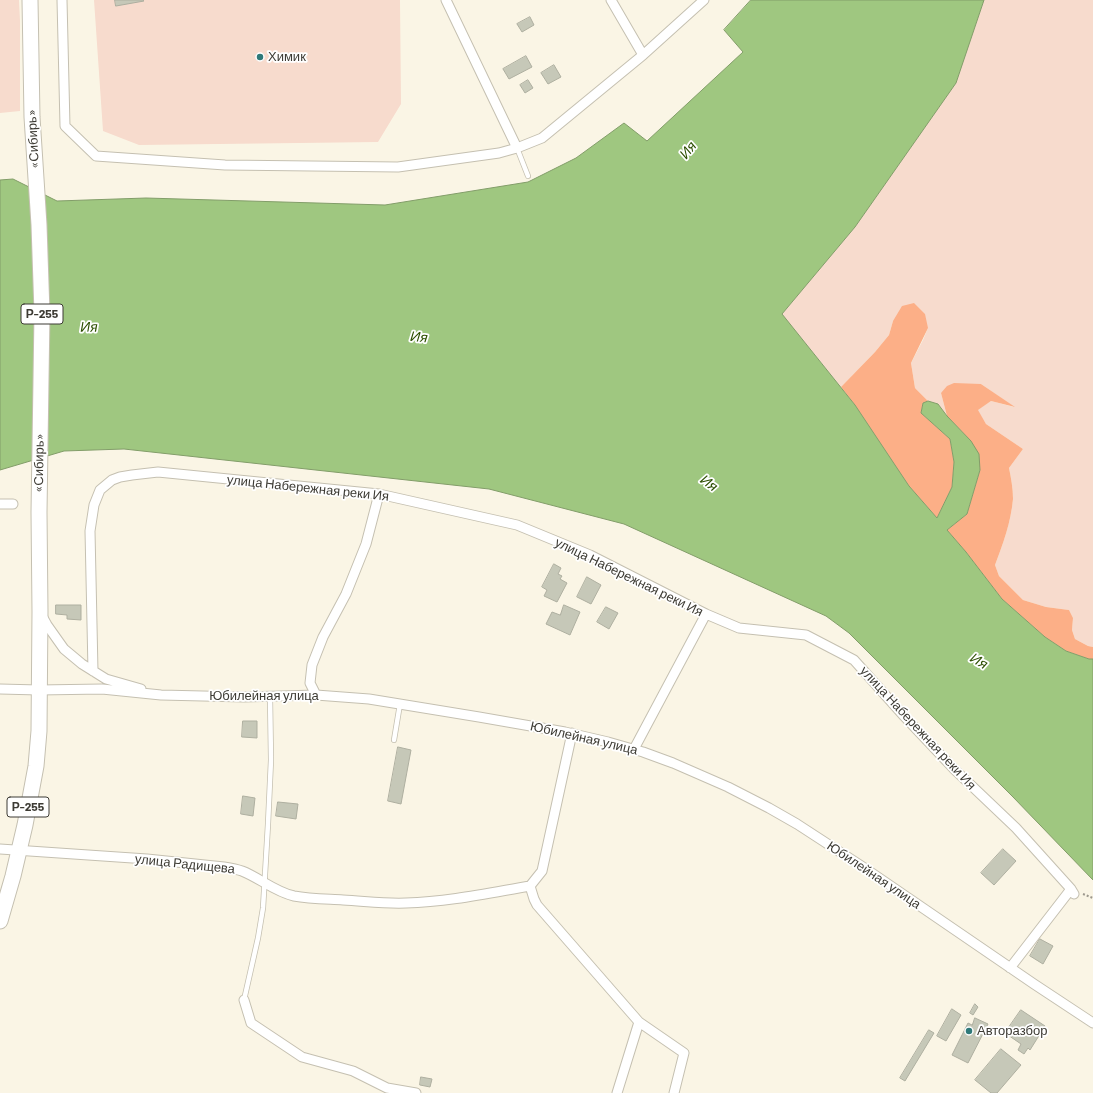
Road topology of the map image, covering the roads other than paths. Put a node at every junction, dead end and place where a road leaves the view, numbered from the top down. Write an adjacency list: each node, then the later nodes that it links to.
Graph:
1 (30, 0): 12 (highway, «Сибирь» / Р-255)
2 (62, 0): 7 (street)
3 (446, 0): 7 (street)
4 (611, 0): 6 (street)
5 (704, 0): 6 (street)
6 (643, 54): 7 (street)
7 (517, 148): 8 (lane)
8 (528, 176)
9 (379, 494): 13 (street, улица Набережная реки Ия); 14 (street, улица Набережная реки Ия); 18 (street)
10 (0, 504): 11 (street)
11 (13, 504)
12 (40, 612): 14 (street); 16 (highway, «Сибирь» / Р-255)
13 (706, 614): 23 (street); 29 (street, улица Набережная реки Ия)
14 (93, 671): 17 (street)
15 (0, 689): 16 (street, Юбилейная улица)
16 (40, 690): 17 (street, Юбилейная улица); 25 (highway, «Сибирь» / Р-255)
17 (161, 695): 19 (street, Юбилейная улица)
18 (316, 695): 19 (street, Юбилейная улица); 20 (street, Юбилейная улица)
19 (270, 696): 26 (lane)
20 (400, 704): 21 (street, Юбилейная улица); 22 (lane)
21 (572, 733): 23 (street, Юбилейная улица); 27 (street)
22 (394, 740)
23 (634, 749): 29 (street, Юбилейная улица)
24 (0, 849): 25 (street, улица Радищева)
25 (19, 850): 26 (street, улица Радищева); 28 (highway, «Сибирь» / Р-255)
26 (264, 883): 27 (street, улица Радищева); 30 (lane)
27 (530, 886): 31 (street)
28 (0, 921)
29 (1010, 968): 32 (street, Юбилейная улица)
30 (244, 1000): 33 (street)
31 (639, 1022): 34 (street); 35 (street)
32 (1093, 1023)
33 (416, 1093)
34 (617, 1093)
35 (674, 1093)

